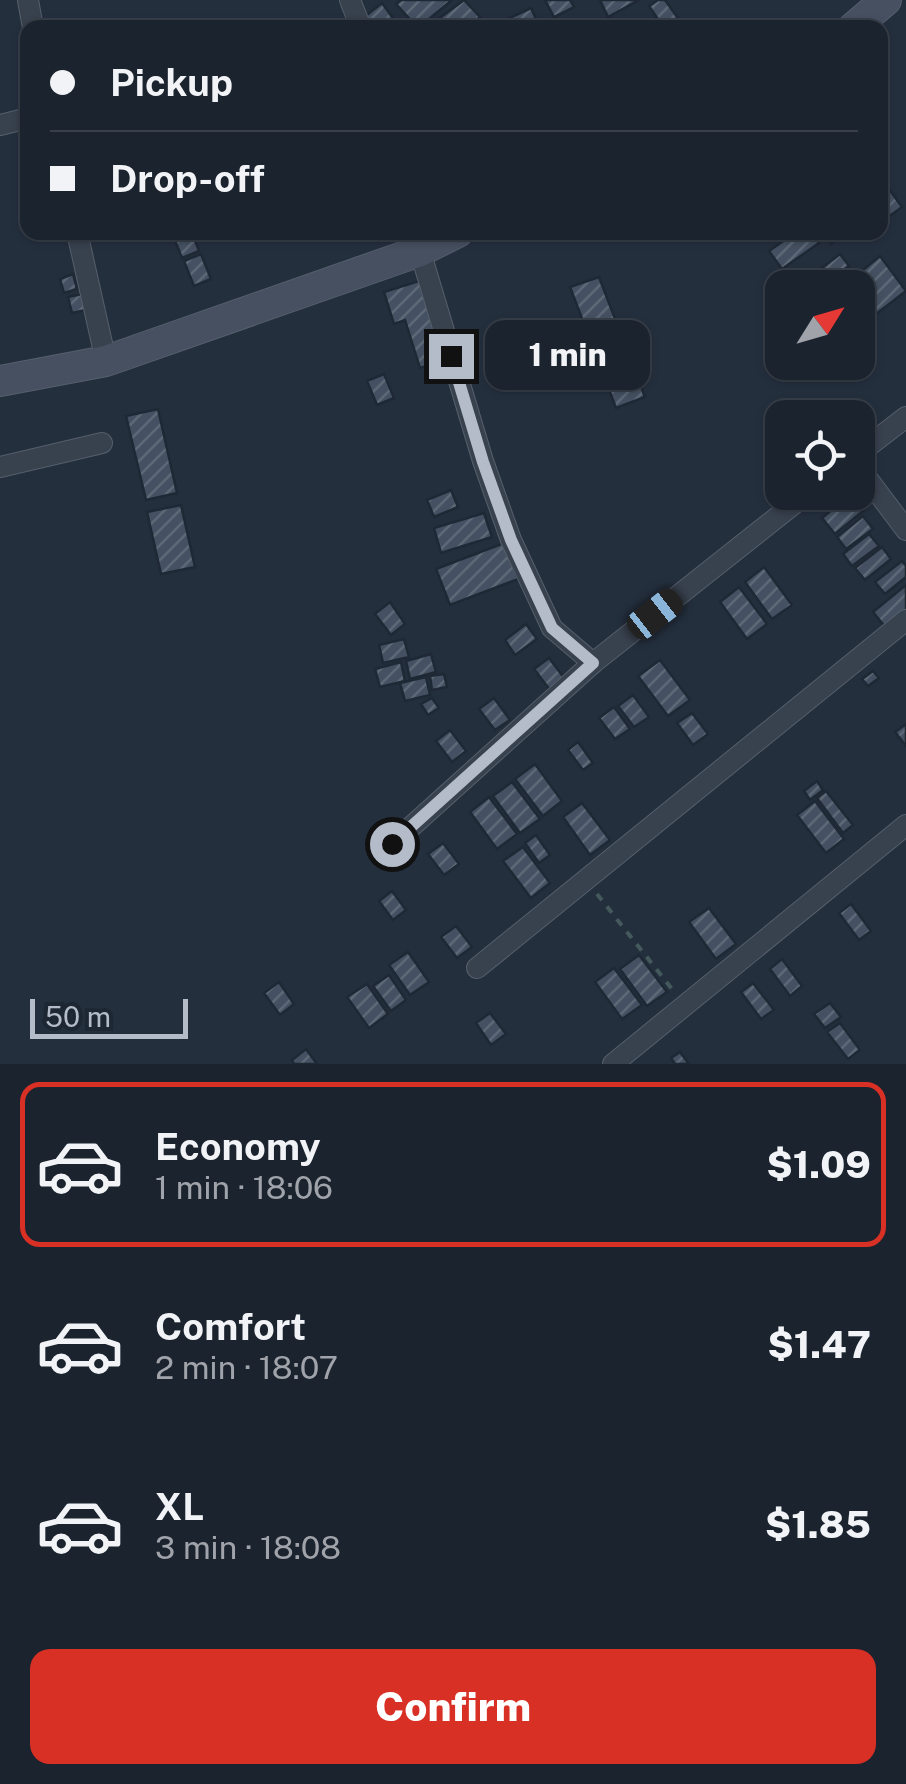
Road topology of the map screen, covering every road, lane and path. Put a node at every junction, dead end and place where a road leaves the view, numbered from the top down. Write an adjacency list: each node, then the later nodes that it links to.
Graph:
1 (886, 0): 2 (main road)
2 (862, 20)
3 (79, 240): 6 (street)
4 (439, 240): 6 (main road)
5 (442, 240): 16 (street)
6 (106, 361): 7 (main road)
7 (0, 382)
8 (906, 416): 9 (street)
9 (875, 441)
10 (102, 442): 11 (street)
11 (0, 467)
12 (875, 489): 14 (street)
13 (786, 510): 16 (street)
14 (906, 530)
15 (906, 620): 19 (street)
16 (593, 663): 18 (street)
17 (906, 826): 21 (street)
18 (392, 844)
19 (585, 879): 20 (street); 21 (path)
20 (477, 968)
21 (684, 1004): 22 (street)
22 (613, 1064)

